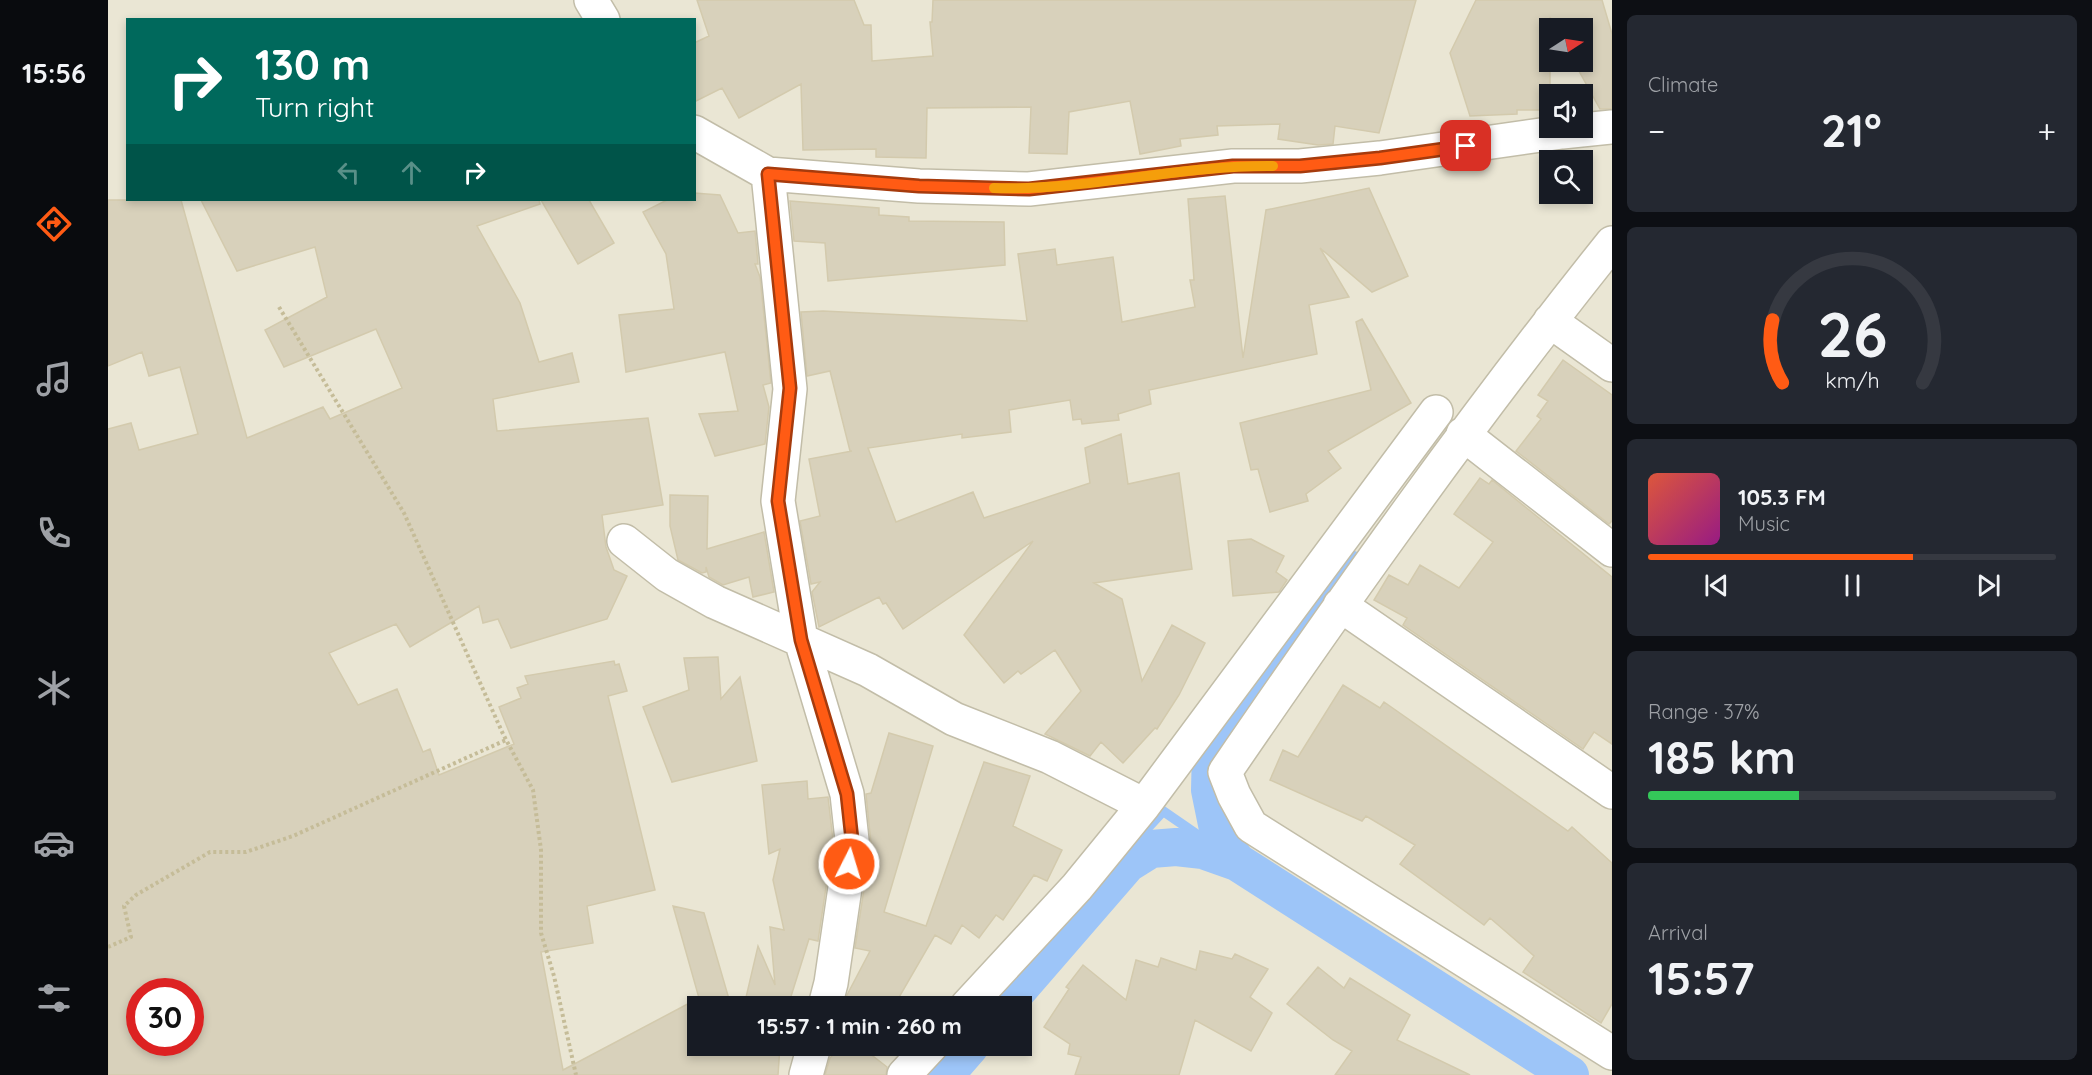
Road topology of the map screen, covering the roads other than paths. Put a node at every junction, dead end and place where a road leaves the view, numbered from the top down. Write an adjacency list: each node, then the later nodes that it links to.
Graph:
1 (591, 0): 2 (street)
2 (602, 18)
3 (1612, 127): 5 (street)
4 (696, 133): 5 (street)
5 (768, 174): 14 (street)
6 (1612, 243): 7 (street)
7 (1550, 321): 8 (street); 10 (street)
8 (1612, 365)
9 (1436, 412): 16 (street)
10 (1463, 434): 12 (street); 13 (street)
11 (624, 542): 14 (street)
12 (1612, 550)
13 (1340, 605): 15 (street); 19 (street)
14 (801, 640): 16 (street); 17 (street)
15 (1612, 792)
16 (1144, 805): 18 (street)
17 (828, 996)
18 (976, 996)
19 (1612, 1053)
20 (811, 1056): 22 (street)
21 (922, 1056): 23 (street)
22 (806, 1075)
23 (904, 1075)

